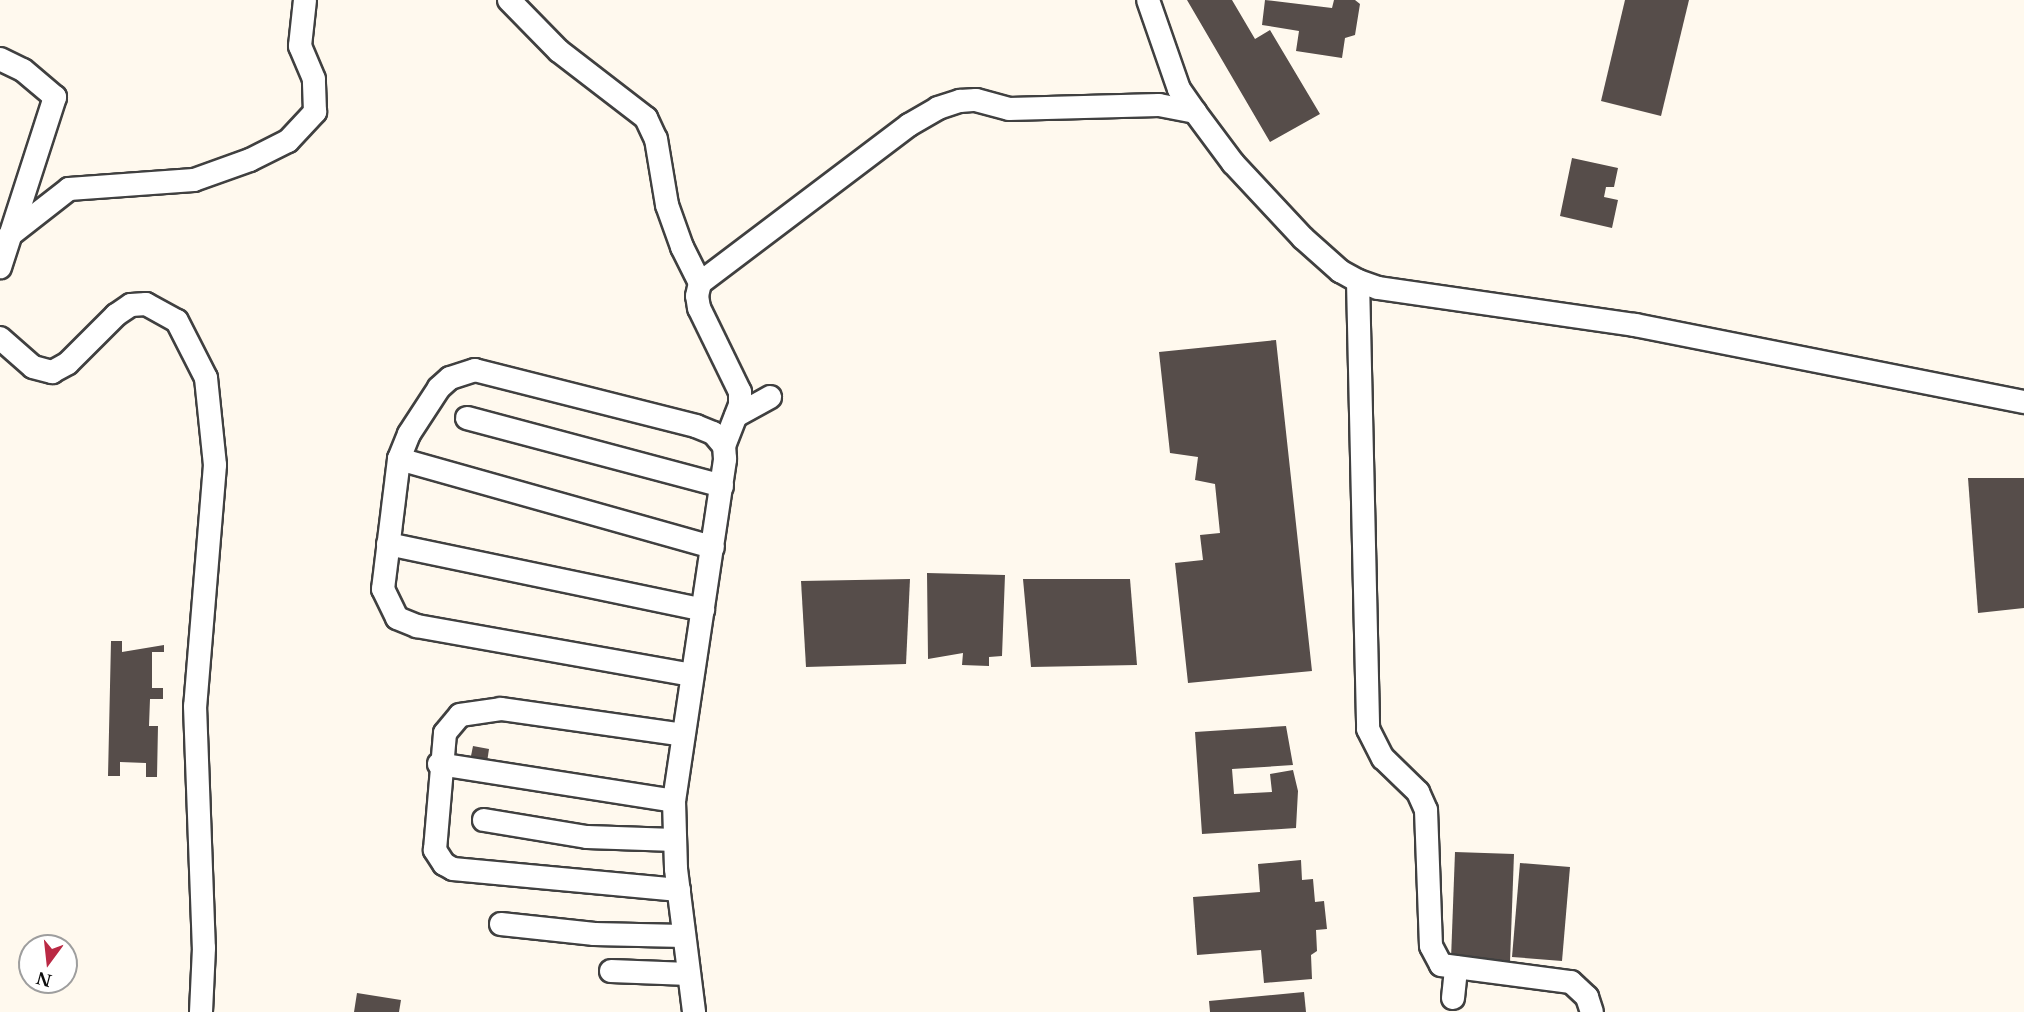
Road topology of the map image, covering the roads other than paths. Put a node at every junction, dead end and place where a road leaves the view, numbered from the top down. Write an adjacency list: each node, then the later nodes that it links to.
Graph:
1 (306, 0): 6 (street)
2 (509, 0): 9 (street)
3 (1148, 0): 5 (street)
4 (0, 59): 6 (street)
5 (1195, 112): 8 (street); 9 (street)
6 (10, 235): 7 (street)
7 (0, 267)
8 (1358, 281): 12 (street); 30 (street)
9 (700, 283): 13 (street)
10 (0, 338): 34 (street)
11 (770, 397): 13 (street)
12 (2024, 402)
13 (736, 416): 15 (street)
14 (467, 418): 17 (street)
15 (724, 446): 16 (street); 17 (street)
16 (399, 459): 18 (street); 19 (street)
17 (722, 486): 19 (street)
18 (388, 544): 20 (street); 21 (street)
19 (713, 547): 20 (street)
20 (703, 610): 21 (street)
21 (692, 675): 22 (street)
22 (683, 735): 23 (street); 24 (street)
23 (439, 764): 24 (street); 27 (street)
24 (674, 801): 26 (street)
25 (484, 820): 26 (street)
26 (675, 840): 27 (street)
27 (679, 890): 29 (street)
28 (501, 924): 29 (street)
29 (684, 936): 32 (street)
30 (1456, 967): 33 (street); 36 (street)
31 (611, 971): 32 (street)
32 (689, 974): 35 (street)
33 (1453, 998)
34 (201, 1012)
35 (694, 1012)
36 (1592, 1012)

